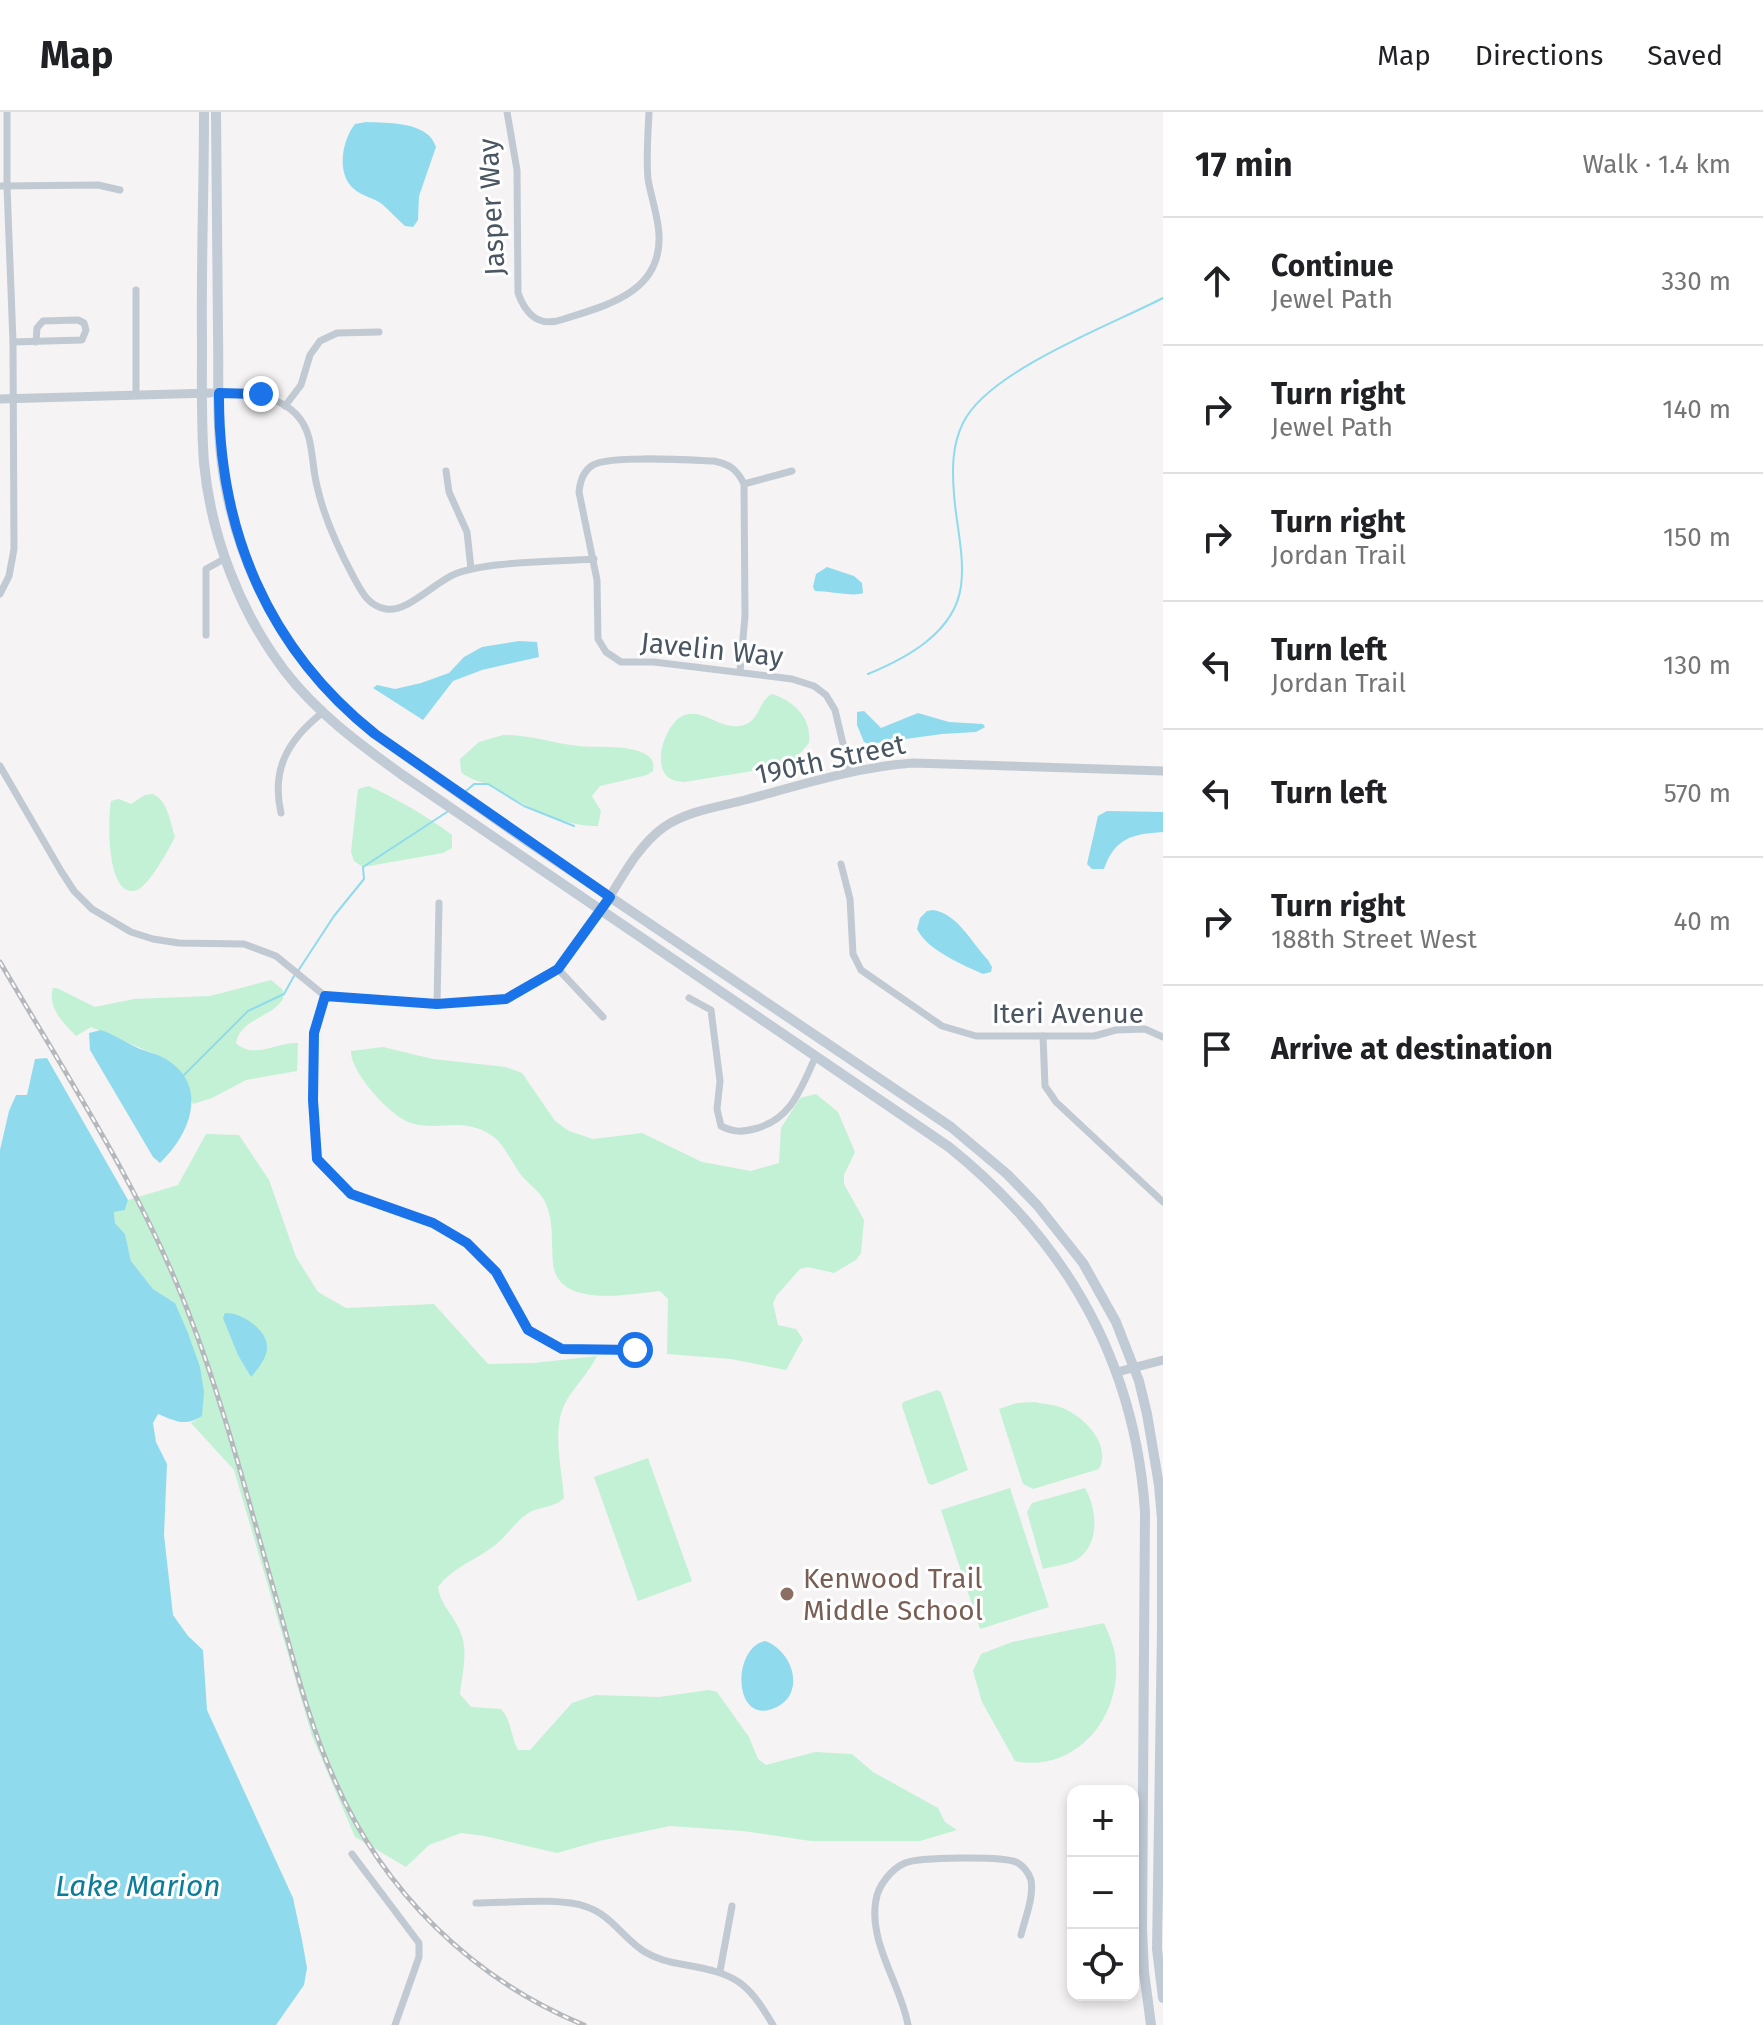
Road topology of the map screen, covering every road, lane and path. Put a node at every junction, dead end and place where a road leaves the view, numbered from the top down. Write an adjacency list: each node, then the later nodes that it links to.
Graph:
1 (7, 112): 6 (street)
2 (204, 112): 12 (main road)
3 (216, 112): 12 (main road)
4 (507, 112): 5 (street, Jasper Way)
5 (649, 112)
6 (3, 186): 7 (street); 10 (street)
7 (120, 190)
8 (136, 290): 13 (street)
9 (379, 332): 16 (street)
10 (13, 342): 11 (street); 15 (street)
11 (36, 342): 11 (street)
12 (211, 393): 13 (street); 16 (street); 20 (main road); 32 (main road)
13 (136, 395): 15 (street)
14 (0, 399): 15 (street)
15 (12, 399): 23 (street)
16 (285, 406): 22 (street)
17 (446, 471): 22 (street)
18 (792, 471): 19 (street)
19 (744, 484): 21 (street, Javelin Way); 25 (street)
20 (226, 558): 24 (street); 26 (main road)
21 (594, 559): 22 (street); 25 (street, Javelin Way)
22 (471, 569)
23 (0, 594)
24 (206, 635)
25 (740, 672): 29 (street, Javelin Way)
26 (322, 713): 30 (street); 34 (main road)
27 (0, 766): 36 (street)
28 (1163, 771): 29 (street, 190th Street)
29 (850, 773): 32 (street, 190th Street)
30 (281, 813)
31 (841, 864): 40 (street, Iteri Avenue)
32 (610, 897): 34 (street, 190th Street); 46 (main road)
33 (439, 903): 38 (street)
34 (601, 911): 35 (street); 42 (main road)
35 (558, 969): 38 (street); 39 (street)
36 (325, 996): 38 (street); 44 (street)
37 (689, 998): 42 (street)
38 (437, 1004)
39 (603, 1017)
40 (1043, 1036): 41 (street, Iteri Avenue); 43 (street)
41 (1163, 1037)
42 (816, 1056): 47 (main road)
43 (1163, 1202)
44 (649, 1353)
45 (1163, 1360): 46 (street)
46 (1133, 1367): 47 (street); 48 (main road)
47 (1117, 1372): 58 (main road)
48 (1162, 1690): 54 (main road)
49 (352, 1854): 55 (street)
50 (476, 1903): 53 (street)
51 (732, 1906): 53 (street)
52 (1021, 1935): 57 (street)
53 (720, 1971): 56 (street)
54 (1163, 1998)
55 (395, 2025)
56 (773, 2025)
57 (908, 2025)
58 (1151, 2025)

